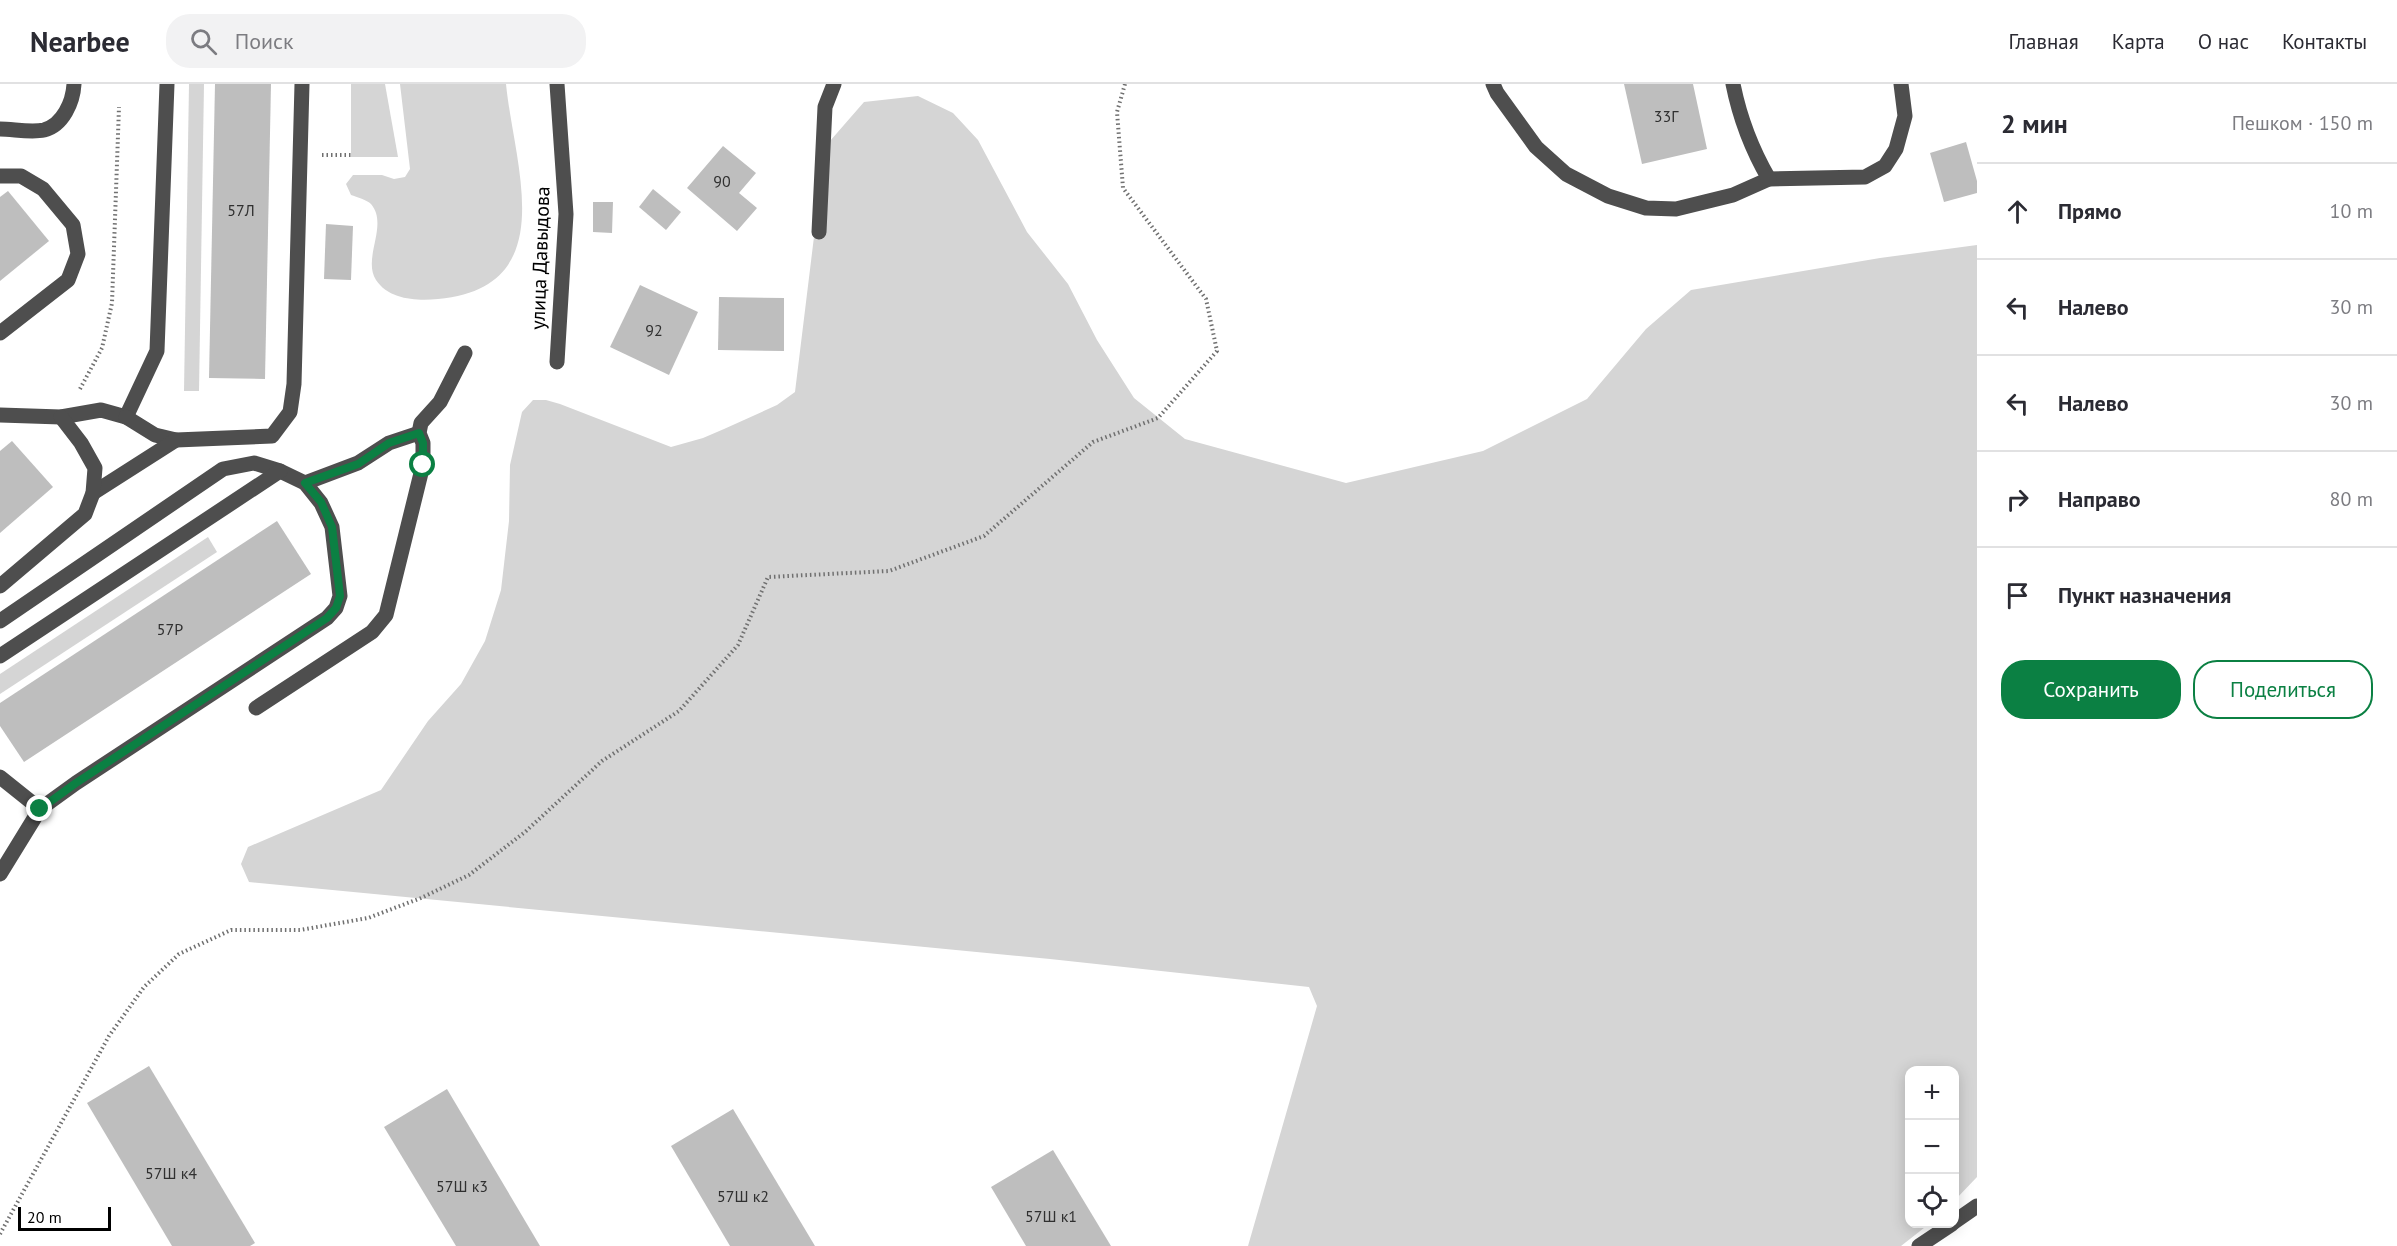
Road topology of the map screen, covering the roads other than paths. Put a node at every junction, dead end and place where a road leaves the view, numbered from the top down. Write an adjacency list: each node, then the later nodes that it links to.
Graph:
1 (74, 84): 9 (lane)
2 (167, 84): 18 (lane)
3 (302, 84): 20 (lane)
4 (557, 84): 15 (lane, улица Давыдова)
5 (834, 84): 12 (lane)
6 (1493, 84): 11 (lane)
7 (1732, 84): 11 (lane)
8 (1901, 84): 11 (lane)
9 (0, 129)
10 (0, 176): 13 (lane)
11 (1769, 179)
12 (819, 232)
13 (0, 333)
14 (465, 353): 19 (lane)
15 (557, 362)
16 (0, 415): 17 (lane)
17 (61, 417): 18 (lane); 23 (lane)
18 (126, 417): 20 (lane)
19 (419, 433): 22 (lane); 27 (lane)
20 (176, 440): 23 (lane)
21 (280, 471): 22 (lane); 25 (lane); 26 (lane)
22 (305, 483): 29 (lane)
23 (93, 493): 24 (lane)
24 (0, 586)
25 (0, 621)
26 (0, 656)
27 (256, 708)
28 (0, 777): 29 (lane)
29 (40, 809): 30 (lane)
30 (0, 874)
31 (1977, 1206): 32 (lane)
32 (1959, 1219)
33 (1946, 1228): 34 (lane)
34 (1919, 1246)

